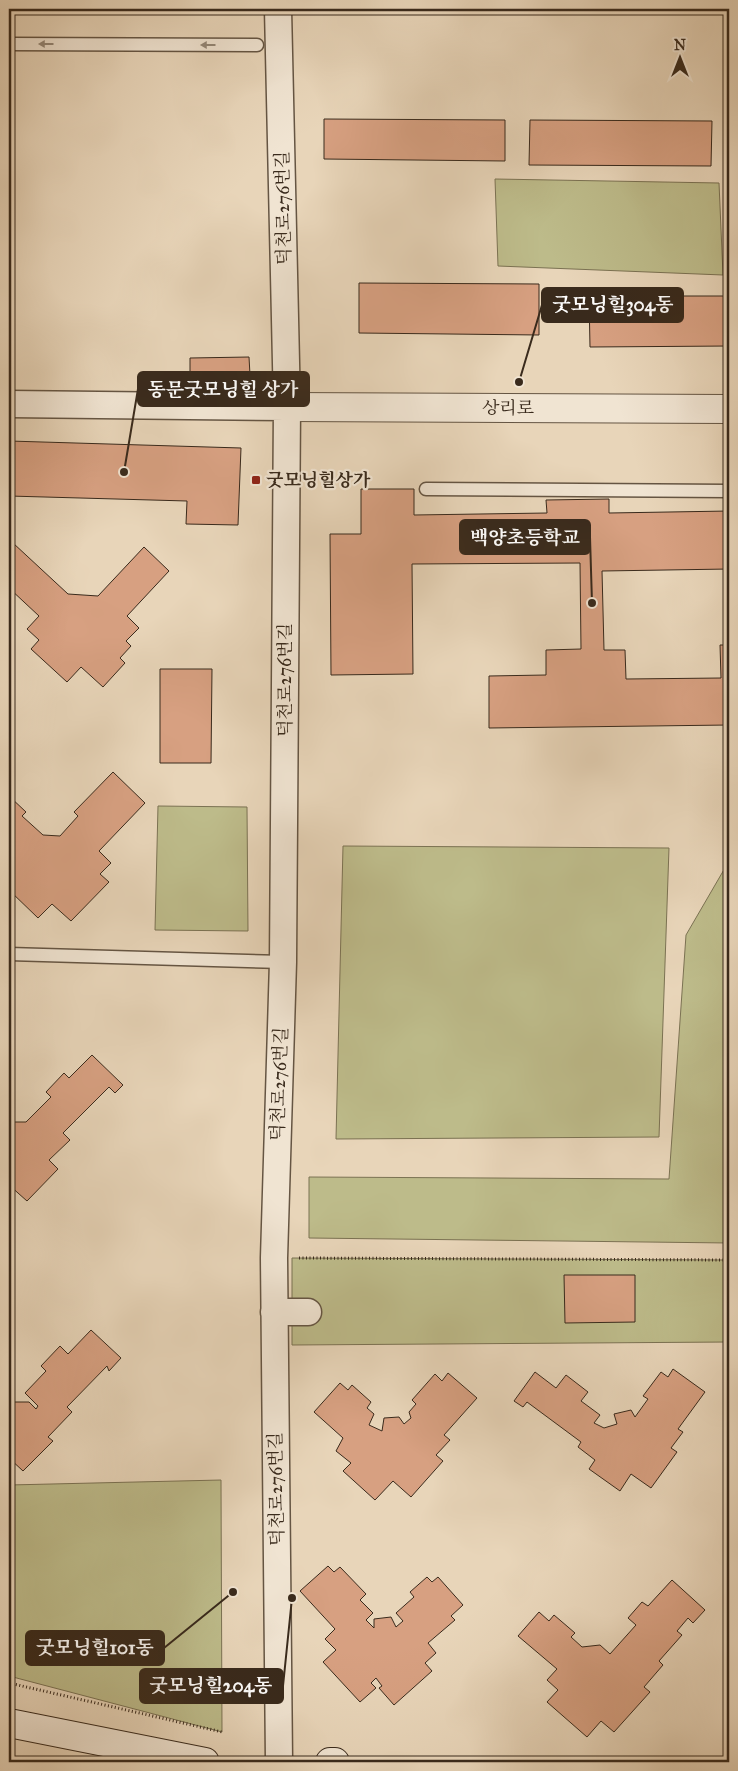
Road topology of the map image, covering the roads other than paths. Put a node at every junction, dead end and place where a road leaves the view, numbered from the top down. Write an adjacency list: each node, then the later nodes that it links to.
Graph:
1 (278, 9): 5 (street, 덕천로276번길)
2 (9, 44): 3 (lane, one-way to 2)
3 (257, 45)
4 (9, 404): 5 (street)
5 (287, 407): 6 (street, 상리로); 10 (street, 덕천로276번길)
6 (729, 409)
7 (426, 489): 8 (lane)
8 (729, 491)
9 (9, 954): 10 (lane)
10 (283, 962): 11 (street, 덕천로276번길)
11 (274, 1312): 12 (street); 17 (street, 덕천로276번길)
12 (308, 1312)
13 (9, 1723): 16 (street)
14 (9, 1732): 15 (street)
15 (131, 1762)
16 (205, 1762)
17 (279, 1762)
18 (330, 1762): 19 (street)
19 (336, 1762)

